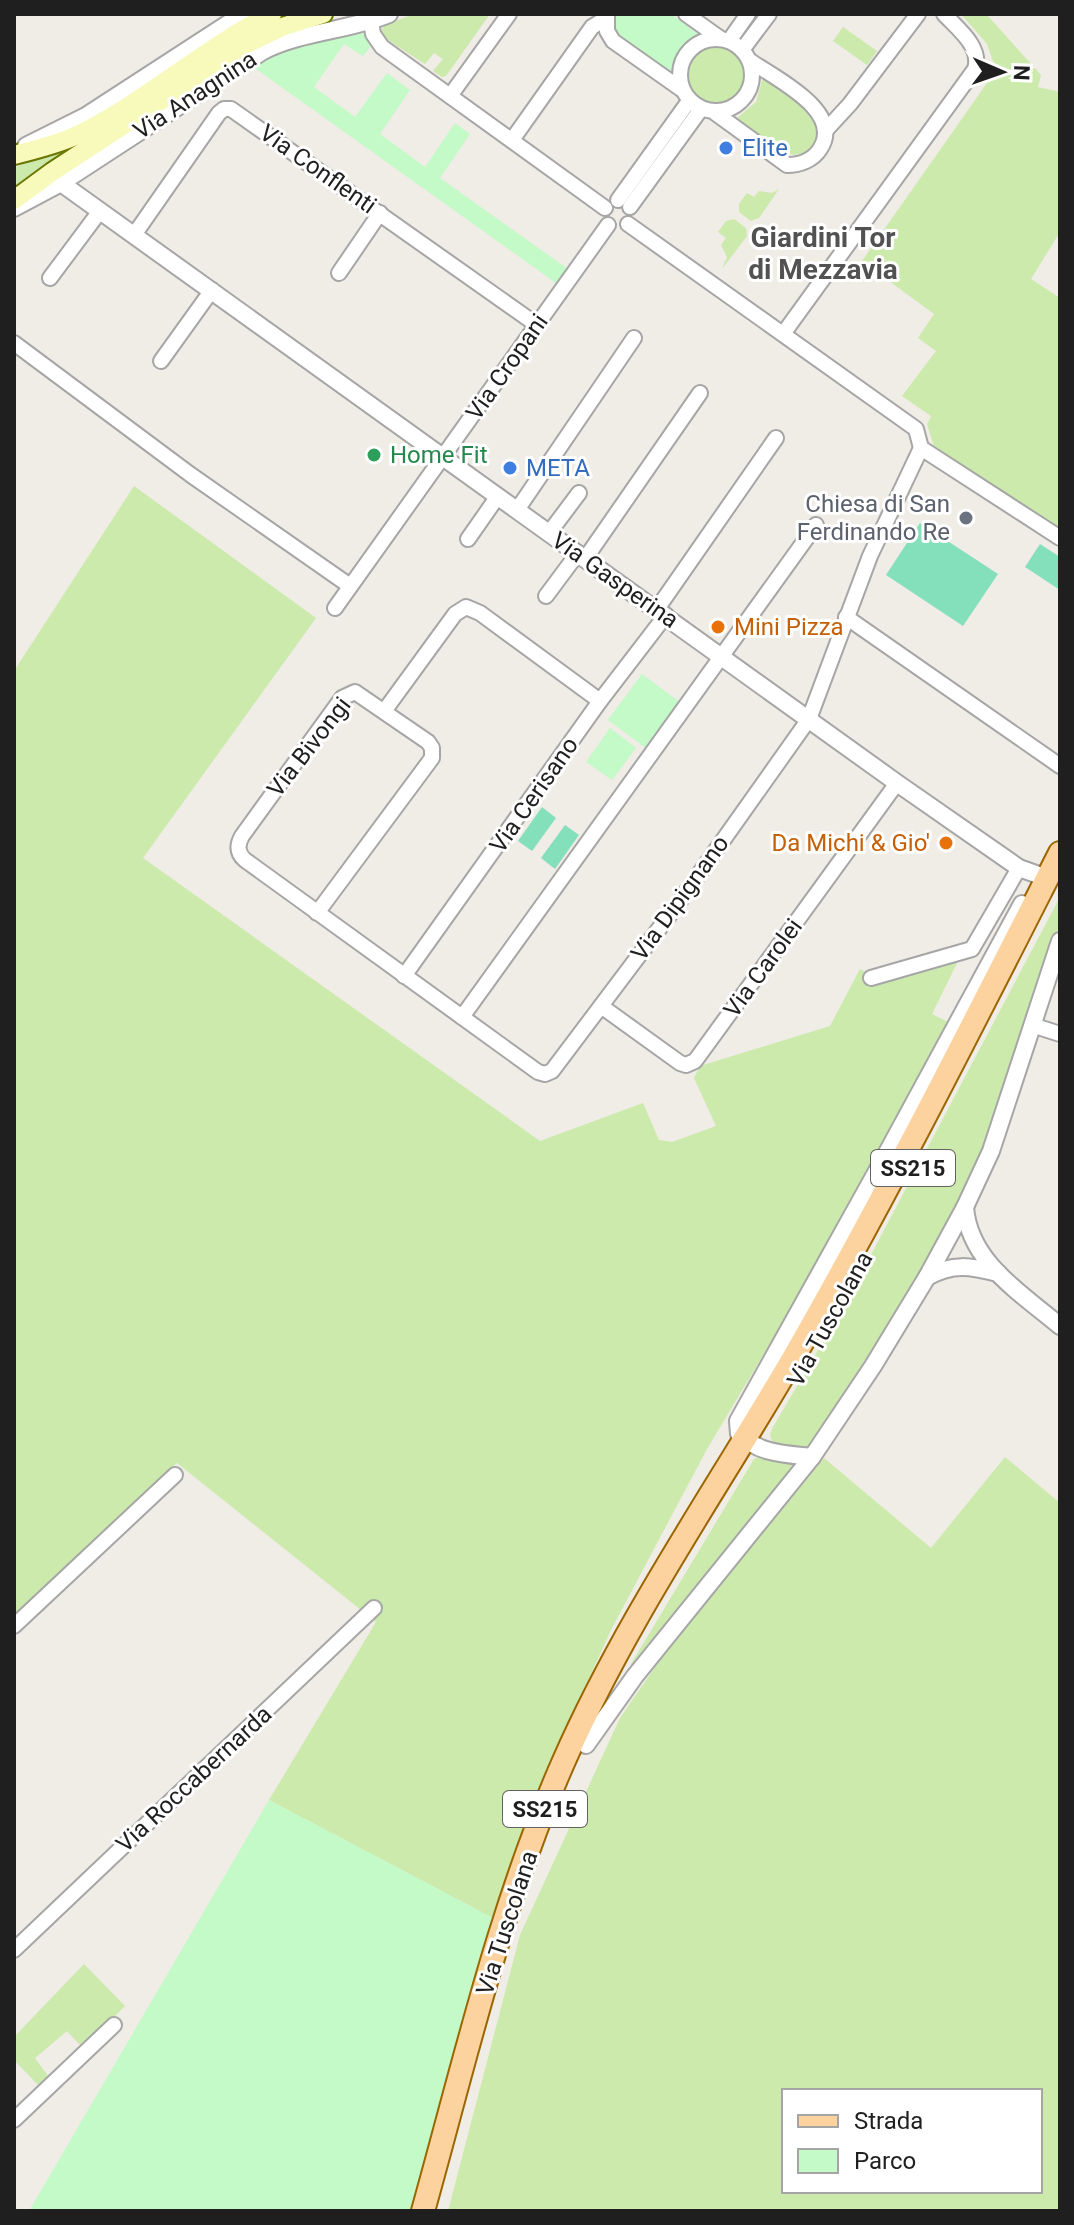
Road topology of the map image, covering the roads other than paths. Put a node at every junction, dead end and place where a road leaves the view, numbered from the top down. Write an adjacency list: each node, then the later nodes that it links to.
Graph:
1 (243, 14): 19 (street, Via Anagnina)
2 (272, 14): 19 (main road, Via Anagnina)
3 (323, 14): 21 (main road, Via Anagnina)
4 (389, 14): 12 (street, Via Anagnina)
5 (509, 14): 15 (street)
6 (686, 14): 13 (street)
7 (748, 14): 13 (street)
8 (769, 14): 14 (street)
9 (920, 14): 10 (street); 17 (street)
10 (944, 14): 33 (street)
11 (606, 17): 16 (street); 18 (street)
12 (371, 21): 15 (street); 20 (street, Via Anagnina)
13 (725, 40): 14 (street); 16 (street)
14 (746, 55): 16 (street); 17 (street)
15 (450, 96): 18 (street)
16 (696, 103): 17 (street); 22 (street)
17 (826, 130)
18 (512, 140): 22 (street)
19 (14, 154)
20 (61, 183): 23 (street, Via Anagnina); 24 (street, Via Gasperina)
21 (14, 200)
22 (618, 205): 26 (street); 27 (street)
23 (14, 208)
24 (100, 211): 28 (street, Via Gasperina); 30 (street)
25 (380, 213): 28 (street, Via Conflenti); 29 (street); 32 (street, Via Conflenti)
26 (628, 224): 27 (street); 33 (street)
27 (608, 225): 32 (street, Via Cropani)
28 (134, 235): 31 (street, Via Gasperina)
29 (339, 273)
30 (50, 278)
31 (212, 290): 36 (street); 40 (street, Via Gasperina)
32 (537, 325): 40 (street, Via Cropani)
33 (783, 334): 39 (street)
34 (634, 338): 43 (street)
35 (14, 343): 49 (street)
36 (161, 361)
37 (700, 393): 48 (street)
38 (776, 438): 52 (street, Via Cerisano)
39 (921, 448): 46 (street); 53 (street, Via Dipignano)
40 (444, 456): 42 (street, Via Gasperina); 49 (street, Via Cropani)
41 (579, 493): 45 (street)
42 (498, 496): 43 (street, Via Gasperina); 47 (street)
43 (517, 510): 45 (street, Via Gasperina)
44 (816, 525): 54 (street)
45 (549, 533): 48 (street, Via Gasperina)
46 (1060, 538)
47 (468, 539)
48 (582, 556): 50 (street); 52 (street, Via Gasperina)
49 (350, 586): 51 (street, Via Cropani)
50 (546, 596)
51 (335, 608)
52 (662, 612): 54 (street, Via Gasperina); 55 (street, Via Cerisano)
53 (846, 617): 57 (street, Via Dipignano); 58 (street)
54 (721, 656): 57 (street, Via Gasperina); 71 (street)
55 (600, 701): 56 (street); 68 (street, Via Cerisano)
56 (385, 710): 64 (street, Via Bivongi); 64 (street, Via Bivongi)
57 (809, 719): 59 (street, Via Gasperina); 70 (street, Via Dipignano)
58 (1060, 766)
59 (897, 783): 61 (street, Via Gasperina); 70 (street, Via Carolei)
60 (1060, 853): 62 (main road, Via Tuscolana / SS215)
61 (1019, 868): 62 (street, Via Gasperina); 63 (street); 69 (street)
62 (1054, 881): 66 (main road, Via Tuscolana / SS215); 81 (main road, Via Tuscolana / SS215)
63 (1022, 904): 66 (street); 76 (street, Via Tuscolana)
64 (317, 913): 68 (street, Via Bivongi)
65 (1060, 941): 67 (street, Via Tuscolana)
66 (1002, 966): 75 (main road, Via Tuscolana / SS215)
67 (1055, 971): 72 (street, Via Tuscolana)
68 (404, 976): 71 (street, Via Bivongi)
69 (871, 978)
70 (601, 1006): 74 (street, Via Dipignano)
71 (462, 1017): 74 (street, Via Bivongi)
72 (1032, 1025): 73 (street); 77 (street, Via Tuscolana)
73 (1060, 1034)
74 (547, 1073)
75 (934, 1096): 76 (street); 81 (main road, Via Tuscolana / SS215)
76 (882, 1162): 81 (street, Via Tuscolana)
77 (965, 1207): 78 (street); 79 (street, Via Tuscolana)
78 (998, 1273): 79 (street); 80 (street)
79 (927, 1277): 82 (street, Via Tuscolana)
80 (1060, 1326)
81 (751, 1443): 82 (street); 86 (main road, Via Tuscolana / SS215); 90 (main road, Via Tuscolana / SS215)
82 (812, 1457): 86 (street, Via Tuscolana)
83 (175, 1475): 85 (street)
84 (374, 1608): 87 (street, Via Roccabernarda)
85 (14, 1626)
86 (586, 1745): 91 (main road, Via Tuscolana / SS215)
87 (14, 1950)
88 (114, 2025): 89 (street)
89 (14, 2120)
90 (423, 2211)
91 (437, 2211)

